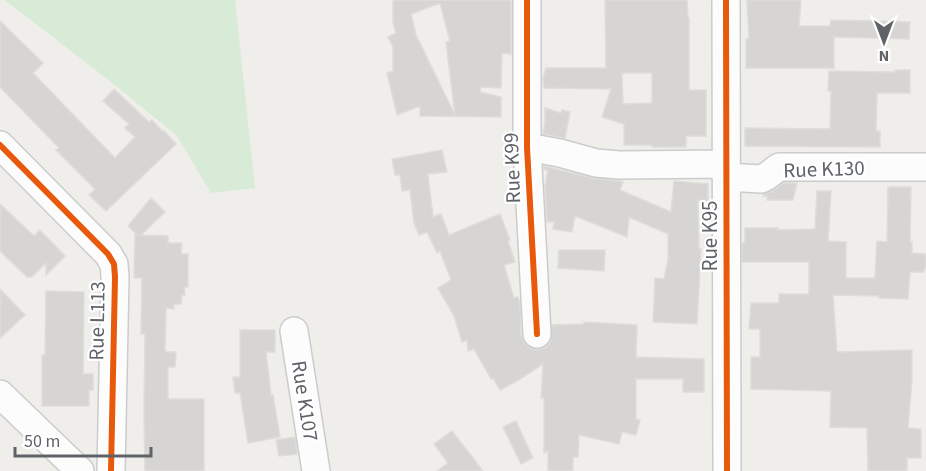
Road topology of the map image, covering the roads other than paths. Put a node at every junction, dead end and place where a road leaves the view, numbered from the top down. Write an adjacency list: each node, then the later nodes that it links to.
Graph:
1 (527, 0): 4 (street, Rue K99)
2 (726, 0): 6 (street, Rue K95)
3 (0, 145): 11 (street, Rue L113)
4 (527, 147): 6 (street, Rue K130); 8 (street, Rue K99)
5 (926, 167): 6 (street, Rue K130)
6 (726, 170): 13 (street, Rue K95)
7 (294, 331): 12 (street, Rue K107)
8 (537, 334)
9 (0, 394): 10 (street)
10 (80, 471)
11 (111, 471)
12 (316, 471)
13 (727, 471)

